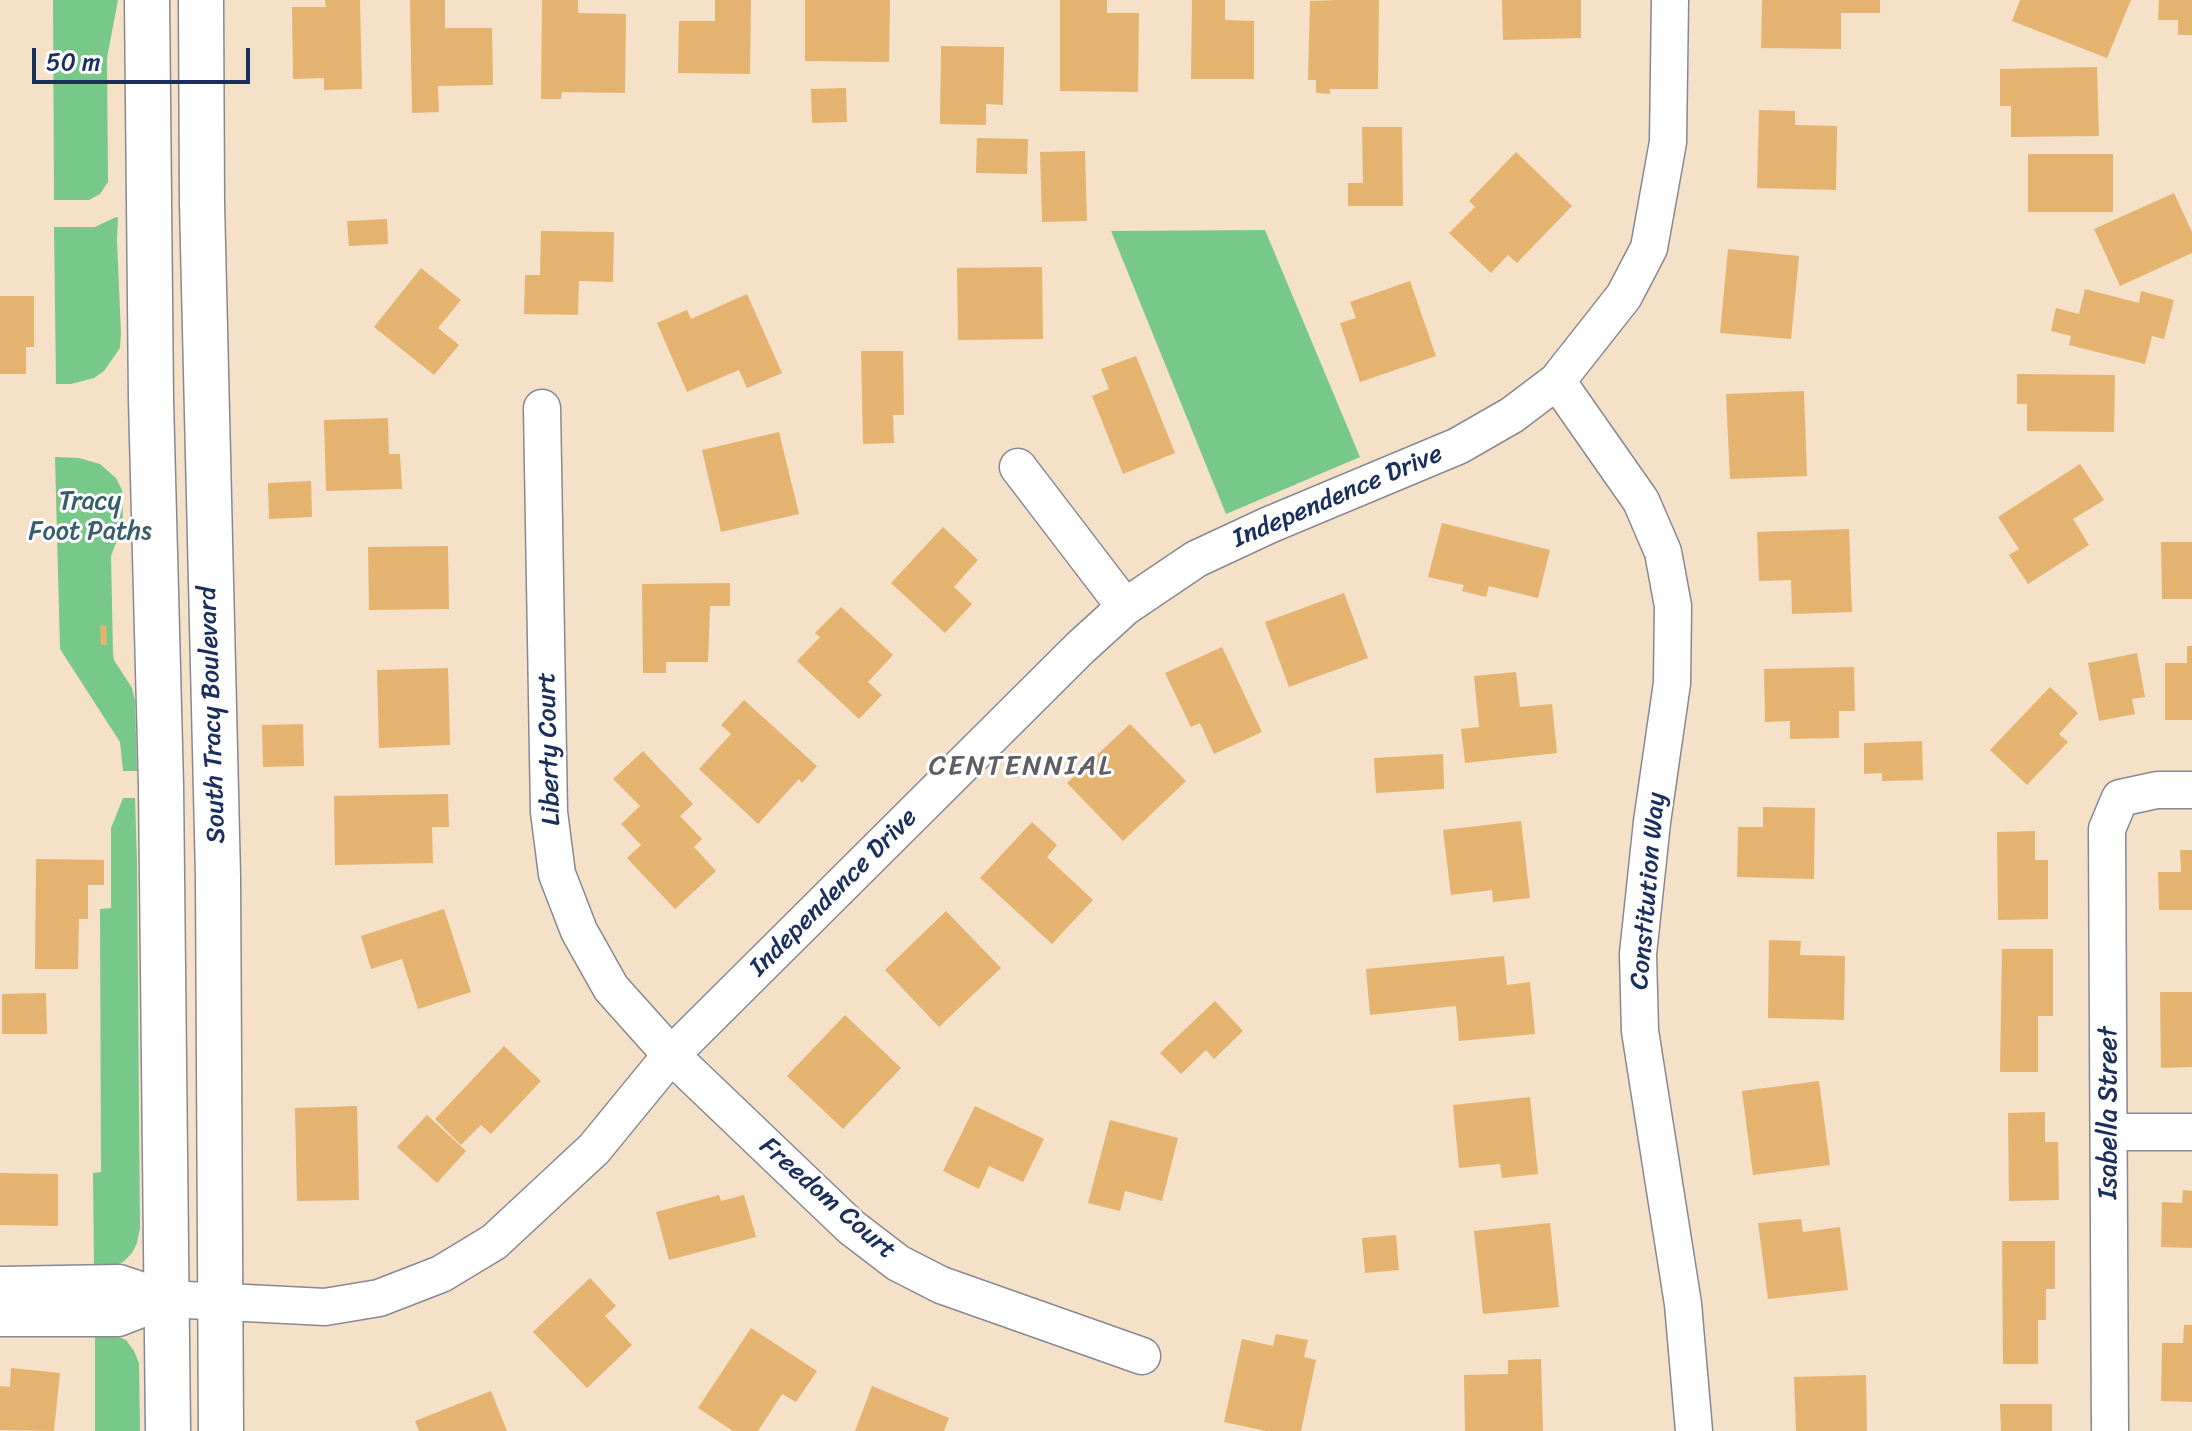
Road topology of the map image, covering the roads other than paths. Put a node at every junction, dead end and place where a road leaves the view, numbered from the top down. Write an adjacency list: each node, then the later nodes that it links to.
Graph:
1 (147, 0): 13 (main road, South Tracy Boulevard)
2 (201, 0): 14 (main road, South Tracy Boulevard)
3 (1670, 0): 4 (street, Independence Drive)
4 (1557, 381): 7 (street, Independence Drive); 19 (street, Constitution Way)
5 (542, 408): 9 (street, Liberty Court)
6 (1018, 467): 7 (street)
7 (1125, 607): 9 (street, Independence Drive)
8 (2192, 790): 10 (street, Isabella Street)
9 (671, 1055): 14 (street, Independence Drive); 16 (street, Freedom Court)
10 (2110, 1132): 11 (street); 20 (street, Isabella Street)
11 (2192, 1132)
12 (0, 1285): 13 (street)
13 (167, 1299): 14 (street, Independence Drive); 15 (street); 17 (main road, South Tracy Boulevard)
14 (220, 1303): 18 (main road, South Tracy Boulevard)
15 (0, 1318)
16 (1142, 1356)
17 (168, 1431)
18 (221, 1431)
19 (1694, 1431)
20 (2110, 1431)

